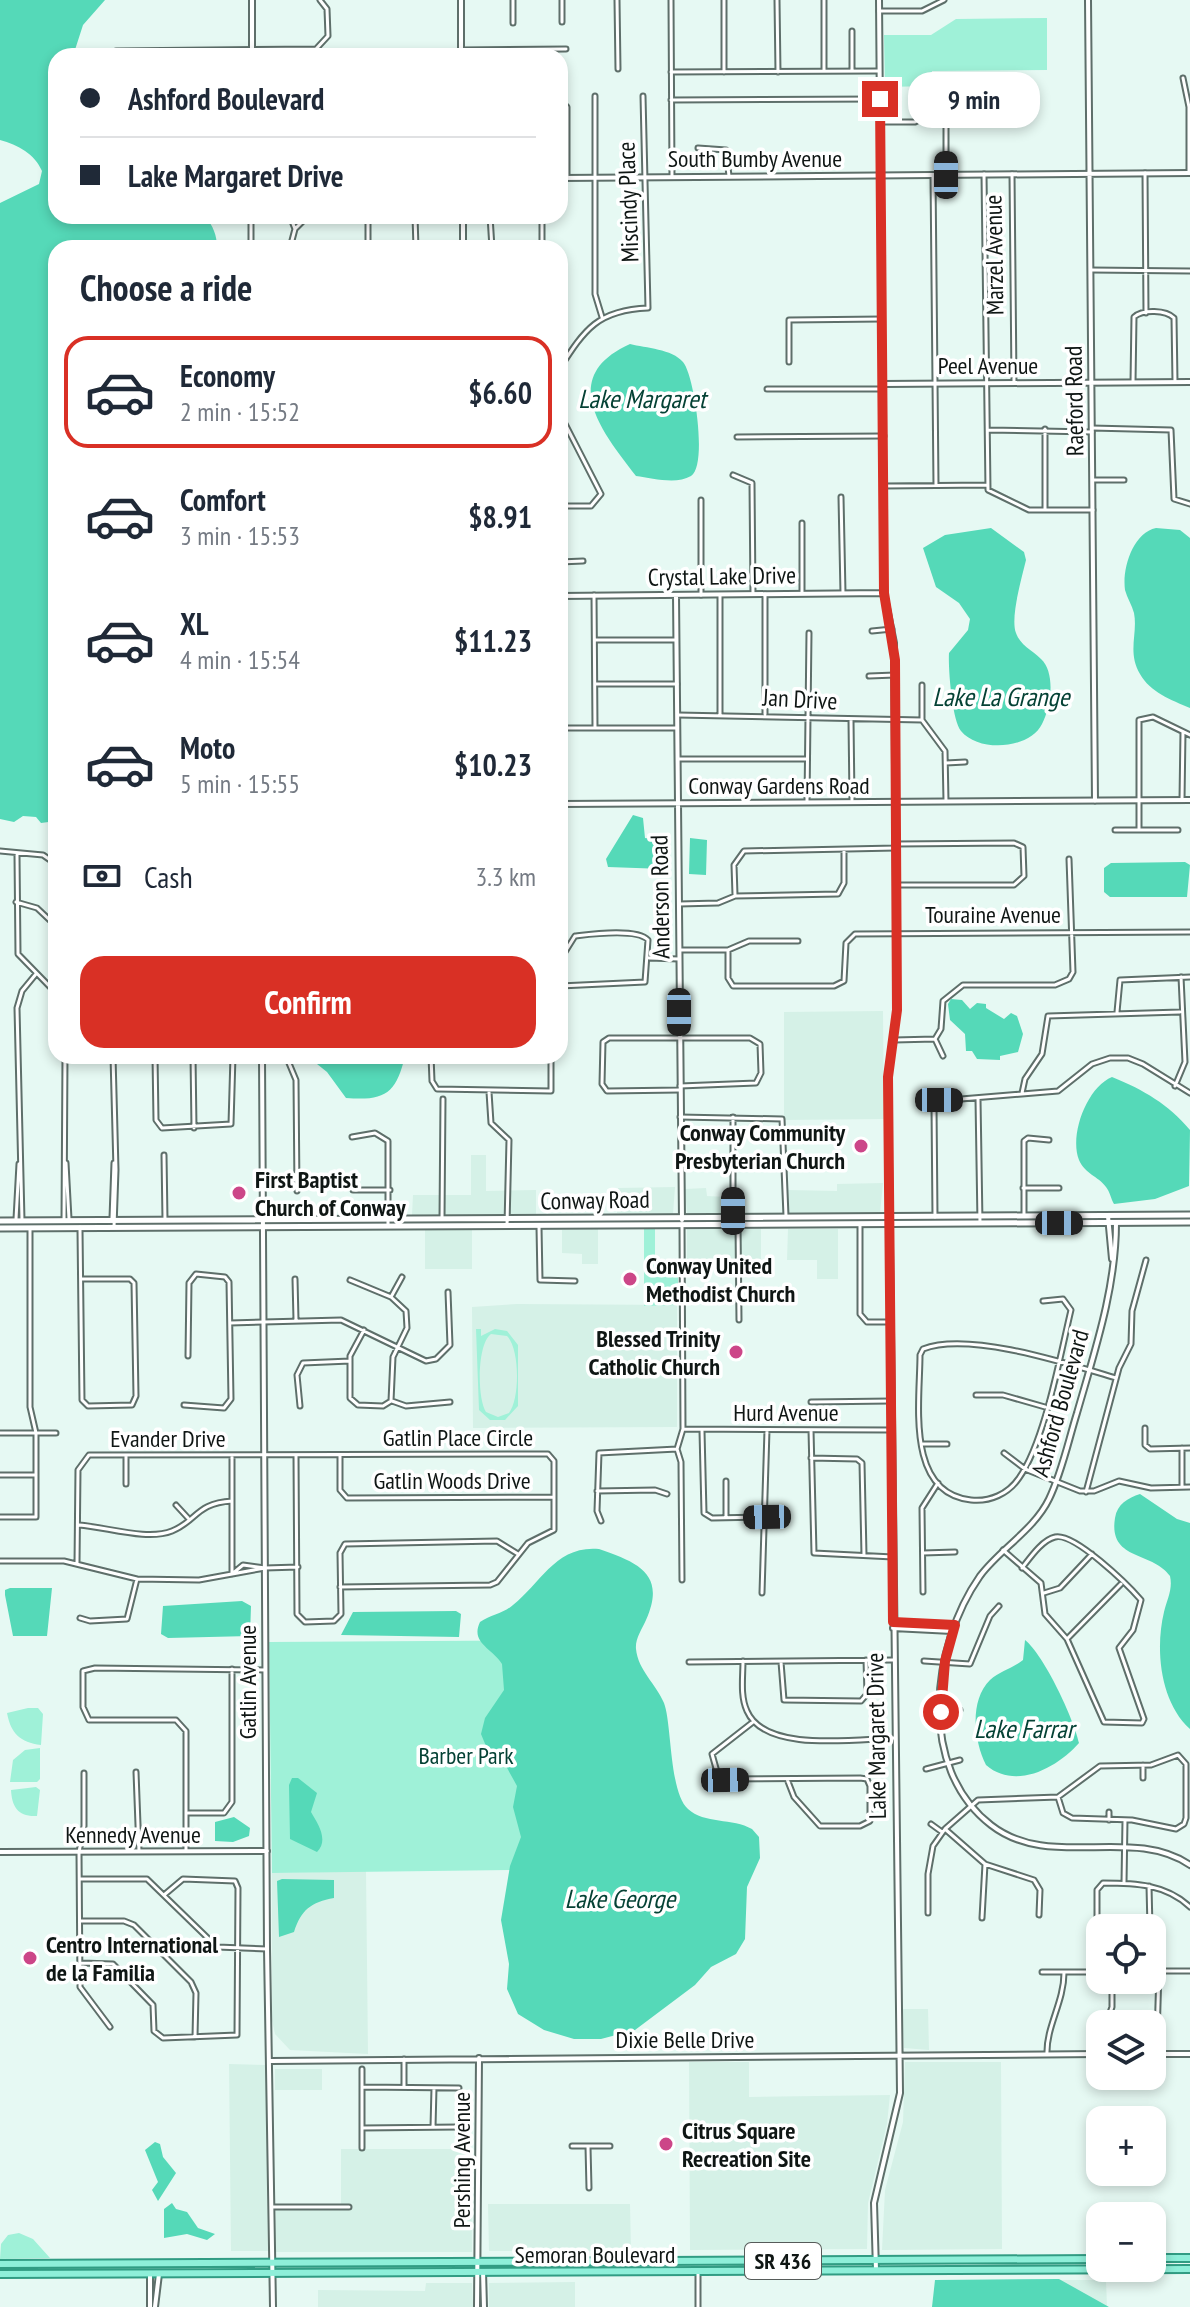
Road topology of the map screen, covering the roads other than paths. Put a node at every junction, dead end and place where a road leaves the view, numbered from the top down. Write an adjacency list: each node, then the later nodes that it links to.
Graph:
1 (252, 0): 18 (street)
2 (320, 0): 19 (street)
3 (461, 0): 20 (street)
4 (513, 0): 16 (street)
5 (562, 0): 15 (street)
6 (617, 0): 21 (street)
7 (671, 0): 25 (street)
8 (724, 0): 27 (street)
9 (777, 0): 26 (street)
10 (824, 0): 22 (street)
11 (879, 0): 14 (street, Lake Margaret Drive)
12 (944, 0): 14 (street)
13 (1088, 0): 43 (street, Raeford Road)
14 (879, 11): 24 (street, Lake Margaret Drive)
15 (562, 22)
16 (513, 23)
17 (852, 31): 23 (street)
18 (252, 48)
19 (320, 48)
20 (461, 48)
21 (618, 69)
22 (824, 71): 23 (street); 26 (street)
23 (852, 71): 24 (street)
24 (879, 71): 32 (street, Lake Margaret Drive)
25 (671, 72): 27 (street); 33 (street)
26 (778, 72): 27 (street)
27 (724, 73)
28 (1183, 78): 40 (street)
29 (980, 85): 35 (street)
30 (595, 96): 51 (street)
31 (643, 96): 48 (street, Miscindy Place)
32 (880, 99): 33 (street); 37 (street, Lake Margaret Drive)
33 (671, 100): 49 (street)
34 (925, 109): 37 (street)
35 (946, 110): 36 (street); 45 (street)
36 (982, 110)
37 (880, 122): 47 (street, Lake Margaret Drive)
38 (698, 148): 46 (street)
39 (1145, 173): 40 (street, South Bumby Avenue); 43 (street, South Bumby Avenue); 58 (street)
40 (1190, 173)
41 (984, 174): 42 (street, South Bumby Avenue); 45 (street, South Bumby Avenue); 67 (street)
42 (1012, 174): 43 (street, South Bumby Avenue); 68 (street, Marzel Avenue)
43 (1090, 174): 56 (street, Raeford Road)
44 (933, 175): 45 (street, South Bumby Avenue); 47 (street, South Bumby Avenue); 70 (street)
45 (946, 175)
46 (729, 176): 47 (street, South Bumby Avenue); 49 (street, South Bumby Avenue)
47 (881, 176): 61 (street, Lake Margaret Drive)
48 (646, 177): 49 (street, South Bumby Avenue); 51 (street, South Bumby Avenue); 60 (street, Miscindy Place)
49 (672, 177)
50 (568, 178): 51 (street, South Bumby Avenue)
51 (594, 178): 60 (street)
52 (293, 224): 54 (street)
53 (300, 224): 54 (street)
54 (295, 229): 55 (street)
55 (292, 240)
56 (1091, 270): 58 (street); 69 (street, Raeford Road)
57 (1190, 271): 58 (street)
58 (1146, 272): 59 (street)
59 (1146, 313): 64 (street); 65 (street)
60 (602, 317): 62 (street)
61 (882, 319): 63 (street); 71 (street, Lake Margaret Drive)
62 (568, 356)
63 (789, 362)
64 (1133, 382): 65 (street, Peel Avenue); 69 (street, Peel Avenue)
65 (1175, 382): 66 (street, Peel Avenue)
66 (1190, 382)
67 (987, 383): 68 (street, Peel Avenue); 70 (street, Peel Avenue); 75 (street)
68 (1014, 383): 69 (street, Peel Avenue)
69 (1092, 383): 76 (street, Raeford Road)
70 (935, 384): 71 (street, Peel Avenue); 82 (street)
71 (883, 386): 72 (street); 77 (street, Lake Margaret Drive)
72 (767, 389)
73 (568, 429): 88 (street)
74 (1045, 429): 75 (street); 76 (street); 89 (street)
75 (988, 430): 83 (street)
76 (1092, 430): 80 (street, Raeford Road); 87 (street)
77 (884, 436): 78 (street); 84 (street, Lake Margaret Drive)
78 (737, 437)
79 (733, 475): 97 (street)
80 (1093, 480): 81 (street); 90 (street, Raeford Road)
81 (1124, 480)
82 (936, 485): 83 (street); 84 (street)
83 (988, 485): 89 (street)
84 (884, 486): 96 (street, Lake Margaret Drive)
85 (841, 497): 95 (street)
86 (701, 500): 101 (street)
87 (1190, 504)
88 (568, 506)
89 (1045, 510): 90 (street)
90 (1093, 510): 134 (street, Raeford Road)
91 (802, 523): 94 (street)
92 (583, 561): 93 (street)
93 (568, 562)
94 (802, 593): 95 (street, Crystal Lake Drive); 98 (street, Crystal Lake Drive)
95 (843, 593): 96 (street, Crystal Lake Drive)
96 (884, 593): 104 (street, Lake Margaret Drive)
97 (753, 594): 98 (street, Crystal Lake Drive); 102 (street, Crystal Lake Drive)
98 (765, 594): 115 (street)
99 (594, 595): 100 (street, Crystal Lake Drive); 103 (street, Crystal Lake Drive); 107 (street)
100 (676, 595): 101 (street, Crystal Lake Drive); 108 (street, Anderson Road)
101 (701, 595): 102 (street, Crystal Lake Drive)
102 (720, 595): 114 (street)
103 (568, 596)
104 (892, 629): 105 (street); 109 (street, Lake Margaret Drive)
105 (872, 631)
106 (809, 633): 117 (street)
107 (594, 640): 108 (street); 111 (street)
108 (676, 640): 112 (street, Anderson Road)
109 (895, 675): 110 (street); 119 (street, Lake Margaret Drive)
110 (869, 676)
111 (595, 684): 112 (street); 122 (street)
112 (677, 684): 116 (street, Anderson Road)
113 (922, 685): 120 (street)
114 (720, 714): 115 (street, Jan Drive); 116 (street, Jan Drive)
115 (765, 714): 117 (street, Jan Drive)
116 (677, 715): 123 (street, Anderson Road)
117 (808, 717): 118 (street, Jan Drive); 127 (street)
118 (851, 720): 119 (street, Jan Drive); 135 (street)
119 (895, 720): 120 (street, Jan Drive); 136 (street, Lake Margaret Drive)
120 (922, 720): 129 (street)
121 (568, 728): 122 (street)
122 (595, 728): 123 (street)
123 (677, 728): 126 (street, Anderson Road)
124 (1183, 732): 125 (street); 130 (street); 131 (street)
125 (1190, 735)
126 (677, 759): 127 (street); 137 (street, Anderson Road)
127 (807, 759): 138 (street)
128 (965, 762): 129 (street)
129 (946, 763): 133 (street)
130 (1139, 800): 131 (street, Conway Gardens Road); 134 (street, Conway Gardens Road); 141 (street)
131 (1182, 800): 132 (street, Conway Gardens Road)
132 (1190, 800)
133 (946, 801): 134 (street, Conway Gardens Road); 136 (street, Conway Gardens Road)
134 (1095, 801)
135 (852, 802): 136 (street, Conway Gardens Road); 138 (street, Conway Gardens Road)
136 (896, 802): 143 (street, Lake Margaret Drive)
137 (677, 803): 138 (street, Conway Gardens Road); 139 (street, Conway Gardens Road); 152 (street, Anderson Road)
138 (807, 803)
139 (568, 804)
140 (1115, 830): 141 (street)
141 (1139, 830): 142 (street)
142 (1178, 830)
143 (896, 846): 144 (street); 149 (street, Lake Margaret Drive); 149 (street)
144 (844, 850): 150 (street); 150 (street)
145 (0, 851): 146 (street)
146 (17, 855): 147 (street); 151 (street)
147 (48, 858)
148 (1069, 859): 154 (street)
149 (896, 885): 156 (street, Lake Margaret Drive)
150 (735, 896): 152 (street)
151 (16, 902): 153 (street); 163 (street)
152 (678, 904): 159 (street, Anderson Road)
153 (48, 918)
154 (1072, 932): 155 (street, Touraine Avenue); 156 (street, Touraine Avenue); 171 (street)
155 (1190, 932)
156 (896, 933): 160 (street, Touraine Avenue); 172 (street, Lake Margaret Drive)
157 (798, 941): 160 (street)
158 (568, 947): 161 (street)
159 (679, 950): 160 (street); 162 (street, Anderson Road)
160 (728, 950)
161 (649, 958): 162 (street); 167 (street)
162 (679, 959): 170 (street, Anderson Road)
163 (36, 974): 166 (street); 219 (street)
164 (1181, 977): 165 (street); 168 (street); 169 (street)
165 (1190, 977)
166 (48, 985)
167 (568, 986)
168 (1117, 1012): 169 (street); 186 (street)
169 (1180, 1012): 183 (street)
170 (679, 1038): 184 (street, Anderson Road); 184 (street); 184 (street)
171 (935, 1039): 172 (street); 173 (street)
172 (894, 1040): 215 (street, Lake Margaret Drive)
173 (943, 1056)
174 (65, 1064): 211 (street)
175 (113, 1064): 221 (street)
176 (155, 1064): 192 (street)
177 (193, 1064): 192 (street)
178 (233, 1064): 192 (street)
179 (262, 1064): 224 (street, Gatlin Avenue)
180 (289, 1064): 200 (street)
181 (431, 1064): 185 (street)
182 (551, 1064): 185 (street)
183 (1175, 1086): 186 (street); 187 (street)
184 (680, 1088): 190 (street, Anderson Road)
185 (489, 1092): 223 (street)
186 (1022, 1093): 189 (street)
187 (1190, 1093)
188 (443, 1099): 207 (street)
189 (978, 1099): 204 (street); 216 (street)
190 (680, 1117): 191 (street); 214 (street, Anderson Road)
191 (733, 1117): 201 (street); 203 (street)
192 (194, 1128)
193 (352, 1137): 199 (street)
194 (1049, 1140): 196 (street)
195 (164, 1155): 213 (street)
196 (1023, 1188): 197 (street); 205 (street)
197 (1059, 1188)
198 (353, 1190): 199 (street)
199 (390, 1190): 222 (street)
200 (297, 1191)
201 (733, 1217): 202 (main road, Conway Road); 214 (main road, Conway Road)
202 (754, 1217): 203 (main road, Conway Road); 225 (main road)
203 (786, 1217): 215 (main road, Conway Road)
204 (935, 1217): 215 (main road, Conway Road); 216 (main road, Conway Road)
205 (1024, 1217): 216 (main road, Conway Road); 217 (main road, Conway Road)
206 (561, 1218): 220 (main road, Conway Road); 223 (main road, Conway Road); 228 (main road)
207 (442, 1219): 208 (main road, Conway Road); 222 (main road, Conway Road); 229 (main road)
208 (473, 1219): 223 (main road, Conway Road); 230 (main road)
209 (1190, 1219): 218 (main road, Conway Road); 218 (main road, Conway Road)
210 (53, 1220): 211 (main road, Conway Road); 219 (main road, Conway Road); 233 (main road)
211 (67, 1220): 212 (main road, Conway Road)
212 (98, 1220): 221 (main road, Conway Road); 231 (main road)
213 (165, 1220): 221 (main road, Conway Road); 224 (main road, Conway Road); 232 (main road)
214 (682, 1220): 220 (main road, Conway Road); 225 (main road, Conway Road); 265 (street, Anderson Road)
215 (890, 1220): 216 (main road, Conway Road); 226 (main road, Conway Road); 246 (street, Lake Margaret Drive)
216 (980, 1220): 217 (main road, Conway Road)
217 (1108, 1220): 218 (main road, Conway Road); 235 (street, Ashford Boulevard)
218 (1116, 1220): 235 (street, Ashford Boulevard)
219 (19, 1221): 227 (main road, Conway Road)
220 (605, 1221): 228 (main road, Conway Road)
221 (114, 1222): 231 (main road, Conway Road); 232 (main road, Conway Road)
222 (388, 1222): 224 (main road, Conway Road); 229 (main road, Conway Road)
223 (508, 1222): 228 (main road, Conway Road); 230 (main road, Conway Road)
224 (263, 1223): 232 (main road, Conway Road); 248 (street, Gatlin Avenue)
225 (738, 1224): 226 (main road, Conway Road); 245 (street)
226 (860, 1224): 246 (street)
227 (0, 1225): 233 (main road, Conway Road)
228 (539, 1225): 240 (street)
229 (422, 1226): 230 (main road, Conway Road)
230 (453, 1226)
231 (80, 1227): 233 (main road, Conway Road); 237 (street)
232 (146, 1227)
233 (30, 1228): 271 (street)
234 (1146, 1260): 255 (street)
235 (1112, 1262): 254 (street, Ashford Boulevard)
236 (402, 1277): 242 (street)
237 (81, 1279): 237 (street)
238 (295, 1279): 244 (street)
239 (350, 1280): 242 (street)
240 (575, 1281)
241 (448, 1292): 250 (street)
242 (391, 1297): 250 (street)
243 (1043, 1301): 253 (street)
244 (296, 1320): 248 (street); 249 (street)
245 (739, 1320)
246 (890, 1322): 258 (street, Lake Margaret Drive)
247 (230, 1323): 248 (street); 251 (street); 261 (street)
248 (263, 1323): 279 (street, Gatlin Avenue)
249 (364, 1329): 250 (street); 252 (street)
250 (398, 1348): 257 (street)
251 (188, 1356)
252 (350, 1361): 257 (street); 262 (street)
253 (1059, 1362): 254 (street); 263 (street); 273 (street)
254 (1089, 1370): 255 (street); 290 (street, Ashford Boulevard)
255 (1116, 1378): 295 (street)
256 (976, 1395): 263 (street)
257 (391, 1401): 259 (street)
258 (891, 1401): 260 (street); 268 (street, Lake Margaret Drive)
259 (450, 1402)
260 (811, 1402)
261 (184, 1405)
262 (300, 1406)
263 (1045, 1407): 285 (street)
264 (1145, 1428): 275 (street)
265 (683, 1429): 269 (street, Hurd Avenue); 277 (street, Anderson Road)
266 (767, 1430): 267 (street, Hurd Avenue); 269 (street, Hurd Avenue); 301 (street)
267 (811, 1430): 268 (street, Hurd Avenue); 284 (street)
268 (891, 1430): 312 (street, Lake Margaret Drive)
269 (702, 1431): 303 (street)
270 (0, 1433): 271 (street)
271 (36, 1433): 272 (street); 287 (street)
272 (56, 1433)
273 (921, 1444): 274 (street); 289 (street)
274 (947, 1444)
275 (1182, 1448): 276 (street); 292 (street)
276 (1190, 1448)
277 (677, 1449): 294 (street); 320 (street, Anderson Road)
278 (1004, 1453): 285 (street)
279 (263, 1454): 281 (street, Gatlin Place Circle); 283 (street, Evander Drive); 316 (street, Gatlin Avenue)
280 (126, 1455): 283 (street, Evander Drive); 291 (street); 305 (street, Evander Drive)
281 (296, 1455): 282 (street, Gatlin Place Circle); 315 (street)
282 (340, 1455): 297 (street, Gatlin Woods Drive); 297 (street, Gatlin Place Circle)
283 (232, 1457): 298 (street)
284 (811, 1458): 311 (street); 311 (street)
285 (1025, 1469): 289 (street); 290 (street)
286 (0, 1475): 287 (street)
287 (36, 1475): 300 (street)
288 (726, 1481): 303 (street)
289 (938, 1483): 308 (street)
290 (1056, 1483): 295 (street); 306 (street, Ashford Boulevard)
291 (126, 1484)
292 (1182, 1487): 293 (street); 295 (street)
293 (1190, 1487)
294 (597, 1491): 296 (street); 304 (street)
295 (1086, 1492)
296 (667, 1494)
297 (554, 1497): 309 (street, Gatlin Place Circle)
298 (232, 1501): 302 (street); 318 (street)
299 (176, 1505): 302 (street)
300 (0, 1517)
301 (767, 1517): 303 (street); 324 (street)
302 (188, 1518): 305 (street)
303 (726, 1518)
304 (601, 1521)
305 (79, 1525): 314 (street, Evander Drive)
306 (1003, 1550): 317 (street); 329 (street, Ashford Boulevard)
307 (955, 1552): 308 (street)
308 (923, 1553): 323 (street)
309 (518, 1554): 322 (street, Gatlin Place Circle); 322 (street)
310 (1092, 1554): 317 (street); 321 (street); 325 (street)
311 (864, 1556): 312 (street)
312 (893, 1557): 328 (street, Lake Margaret Drive)
313 (0, 1561): 314 (street)
314 (77, 1564): 319 (street)
315 (298, 1567): 316 (street); 322 (street)
316 (265, 1568): 318 (street); 339 (street, Gatlin Avenue)
317 (1022, 1568): 325 (street)
318 (232, 1574): 319 (street)
319 (137, 1579): 327 (street)
320 (682, 1580)
321 (1122, 1583): 330 (street); 330 (street)
322 (340, 1587)
323 (923, 1592)
324 (762, 1593)
325 (1044, 1593): 330 (street)
326 (999, 1606): 336 (street)
327 (80, 1618)
328 (893, 1625): 329 (street); 332 (street, Lake Margaret Drive)
329 (954, 1628): 336 (street, Ashford Boulevard)
330 (1067, 1639)
331 (866, 1660): 332 (street); 334 (street); 334 (street)
332 (893, 1660): 344 (street, Lake Margaret Drive)
333 (743, 1661): 334 (street); 337 (street); 343 (street)
334 (781, 1661)
335 (924, 1661): 336 (street)
336 (945, 1661): 341 (street, Ashford Boulevard)
337 (689, 1662)
338 (232, 1669): 339 (street); 356 (street); 356 (street)
339 (265, 1670): 363 (street, Gatlin Avenue)
340 (960, 1710): 341 (street)
341 (941, 1712): 342 (street); 346 (street, Ashford Boulevard)
342 (925, 1713)
343 (753, 1722): 344 (street); 352 (street)
344 (894, 1738): 394 (street, Lake Margaret Drive)
345 (960, 1760): 346 (street)
346 (947, 1765): 348 (street); 354 (street, Ashford Boulevard)
347 (1143, 1765): 351 (street); 353 (street); 358 (street)
348 (926, 1769)
349 (136, 1772): 366 (street)
350 (84, 1773): 365 (street)
351 (1143, 1778)
352 (787, 1779): 352 (street)
353 (1058, 1797): 354 (street); 357 (street)
354 (971, 1807): 360 (street); 361 (street, Ashford Boulevard)
355 (1109, 1812): 357 (street)
356 (186, 1813): 362 (street)
357 (1109, 1820): 358 (street)
358 (1125, 1820): 361 (street)
359 (931, 1824): 360 (street)
360 (944, 1830): 367 (street); 374 (street)
361 (1124, 1848): 368 (street, Ashford Boulevard); 370 (street)
362 (186, 1851): 363 (street, Kennedy Avenue); 366 (street, Kennedy Avenue)
363 (267, 1851): 381 (street, Gatlin Avenue)
364 (0, 1852): 365 (street, Kennedy Avenue)
365 (79, 1852): 366 (street, Kennedy Avenue); 369 (street)
366 (139, 1852)
367 (985, 1864): 377 (street); 378 (street)
368 (1190, 1865)
369 (80, 1879): 372 (street); 379 (street)
370 (1124, 1883): 371 (street); 375 (street)
371 (1149, 1886): 373 (street); 376 (street)
372 (164, 1895): 380 (street); 380 (street)
373 (1190, 1907)
374 (928, 1913)
375 (1098, 1914)
376 (1150, 1914)
377 (1039, 1915)
378 (982, 1918)
379 (80, 1921): 382 (street); 389 (street)
380 (238, 1948): 381 (street); 389 (street)
381 (267, 1949): 397 (street, Gatlin Avenue)
382 (81, 1963): 388 (street); 389 (street)
383 (1166, 1971): 384 (street)
384 (1190, 1971)
385 (1042, 1972): 387 (street)
386 (1086, 1972): 387 (street)
387 (1064, 1973): 390 (street)
388 (110, 2027)
389 (195, 2037)
390 (1047, 2054): 391 (street, Dixie Belle Drive); 394 (street, Dixie Belle Drive)
391 (1086, 2054)
392 (1166, 2054): 393 (street)
393 (1190, 2054)
394 (899, 2056): 395 (street, Dixie Belle Drive); 417 (street, Lake Margaret Drive)
395 (479, 2058): 396 (street, Dixie Belle Drive); 423 (street, Pershing Avenue)
396 (404, 2059): 397 (street, Dixie Belle Drive); 400 (street)
397 (271, 2061): 411 (street, Gatlin Avenue)
398 (362, 2069): 399 (street)
399 (362, 2087): 400 (street); 405 (street)
400 (404, 2088): 401 (street)
401 (434, 2088): 402 (street); 403 (street)
402 (459, 2088)
403 (433, 2127): 404 (street); 405 (street)
404 (459, 2127)
405 (362, 2128): 409 (street)
406 (572, 2146): 408 (street)
407 (610, 2146): 408 (street)
408 (588, 2147): 410 (street)
409 (362, 2148)
410 (589, 2188)
411 (273, 2207): 412 (street); 422 (street, Gatlin Avenue)
412 (349, 2207)
413 (1166, 2258): 414 (main road)
414 (1190, 2258)
415 (1067, 2259): 416 (main road, Semoran Boulevard / SR 436); 418 (main road, Semoran Boulevard / SR 436); 427 (street)
416 (1086, 2259)
417 (875, 2260): 418 (main road, Semoran Boulevard / SR 436); 421 (main road, Semoran Boulevard / SR 436); 429 (street, Lake Margaret Drive)
418 (997, 2260): 430 (main road)
419 (604, 2261): 420 (main road, Semoran Boulevard / SR 436); 423 (main road, Semoran Boulevard / SR 436); 433 (main road)
420 (677, 2261): 421 (main road, Semoran Boulevard / SR 436); 434 (main road)
421 (741, 2261): 436 (main road)
422 (273, 2262): 423 (main road, Semoran Boulevard / SR 436); 425 (main road, Semoran Boulevard / SR 436); 431 (street, Gatlin Avenue)
423 (480, 2262): 432 (street, Pershing Avenue)
424 (150, 2263): 425 (main road, Semoran Boulevard / SR 436); 426 (main road, Semoran Boulevard / SR 436); 440 (main road)
425 (173, 2263): 437 (main road)
426 (0, 2264)
427 (1067, 2269): 428 (main road, Semoran Boulevard / SR 436); 430 (main road, Semoran Boulevard / SR 436)
428 (1190, 2269)
429 (876, 2270): 430 (main road, Semoran Boulevard / SR 436); 436 (main road, Semoran Boulevard / SR 436)
430 (969, 2270)
431 (273, 2272): 432 (main road, Semoran Boulevard / SR 436); 438 (main road, Semoran Boulevard / SR 436); 442 (street, Gatlin Avenue)
432 (480, 2272): 433 (main road, Semoran Boulevard / SR 436); 443 (street, Pershing Avenue); 444 (street, Pershing Avenue)
433 (584, 2272): 434 (main road, Semoran Boulevard / SR 436)
434 (657, 2272): 435 (main road, Semoran Boulevard / SR 436)
435 (698, 2272): 436 (main road, Semoran Boulevard / SR 436); 445 (street)
436 (708, 2272)
437 (150, 2273): 438 (main road, Semoran Boulevard / SR 436); 440 (main road, Semoran Boulevard / SR 436); 441 (street)
438 (159, 2273): 441 (street)
439 (0, 2274): 440 (main road, Semoran Boulevard / SR 436)
440 (125, 2274)
441 (153, 2307)
442 (273, 2307)
443 (477, 2307)
444 (484, 2307)
445 (698, 2307)

